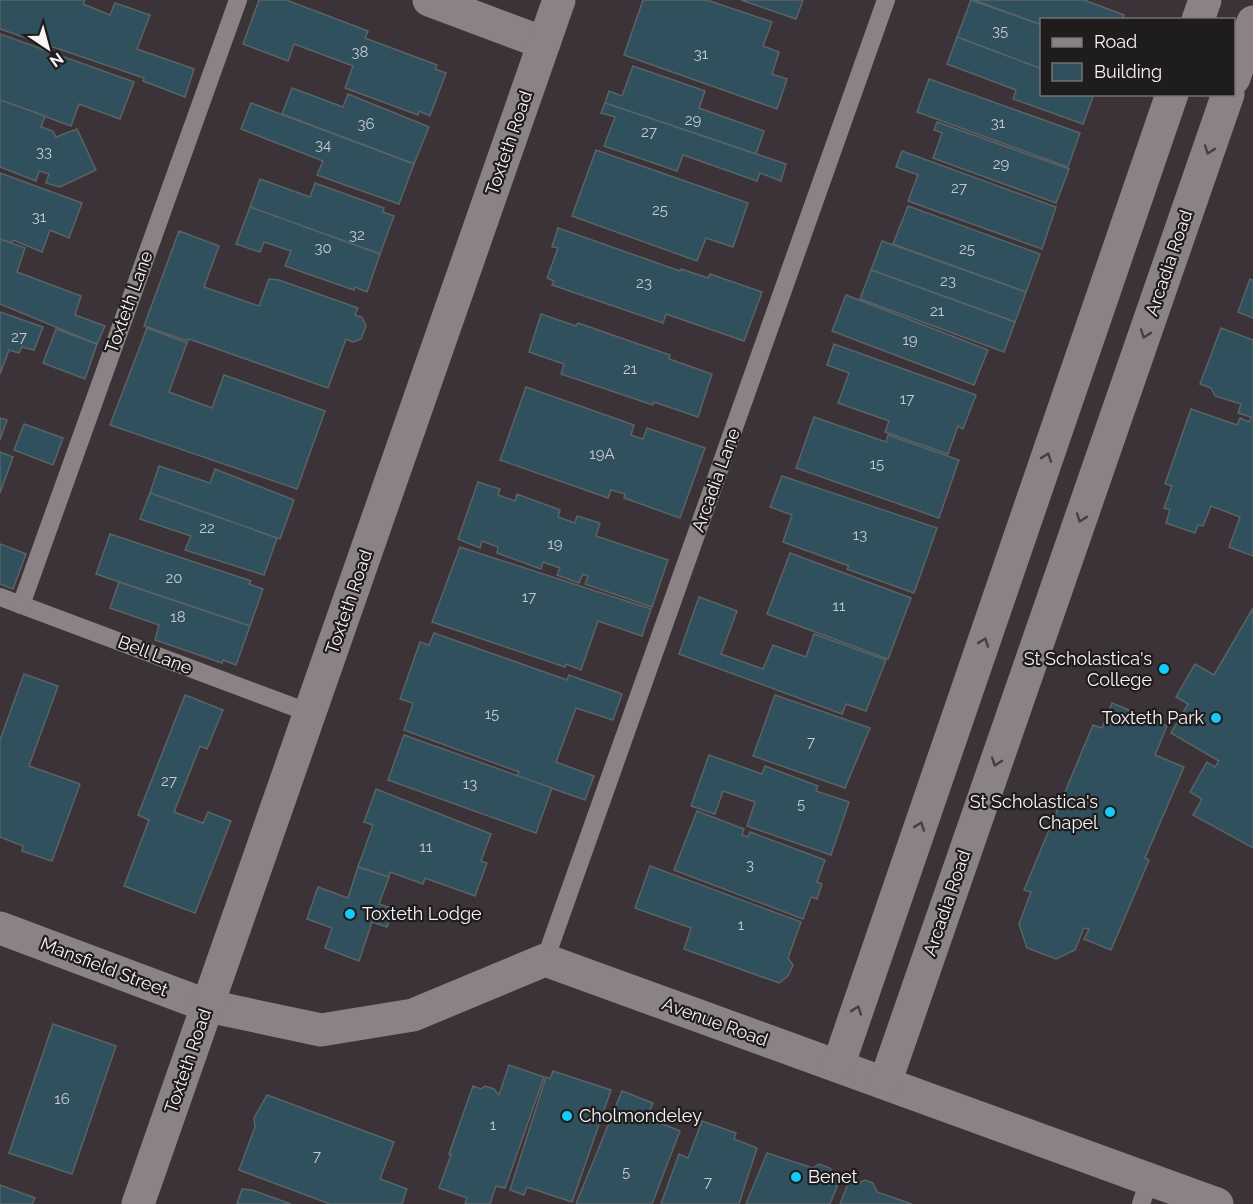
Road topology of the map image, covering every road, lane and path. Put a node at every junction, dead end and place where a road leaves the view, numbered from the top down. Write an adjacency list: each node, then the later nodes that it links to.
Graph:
1 (237, 0): 15 (lane, Toxteth Lane)
2 (429, 0): 8 (street)
3 (559, 0): 8 (street, Toxteth Road)
4 (886, 0): 20 (lane, Arcadia Lane)
5 (1205, 0): 6 (street)
6 (1199, 18)
7 (1253, 22): 9 (street)
8 (544, 43): 17 (street, Toxteth Road)
9 (1235, 72)
10 (1172, 96): 12 (street)
11 (1227, 96): 13 (street, Arcadia Road, one-way to 13)
12 (1062, 415): 13 (street); 16 (street, one-way to 12)
13 (1111, 432): 18 (street, Arcadia Road, one-way to 18)
14 (0, 597): 15 (lane, Bell Lane)
15 (21, 605): 17 (lane, Bell Lane)
16 (961, 707): 18 (street); 22 (street, one-way to 16)
17 (310, 713): 21 (street, Toxteth Road)
18 (1010, 723): 23 (street, Arcadia Road, one-way to 23)
19 (0, 928): 21 (street, Mansfield Street)
20 (545, 960): 21 (street); 22 (street, Avenue Road)
21 (208, 1006): 25 (street, Toxteth Road)
22 (838, 1066): 23 (street, Avenue Road)
23 (885, 1083): 24 (street, Avenue Road)
24 (1145, 1191): 26 (street, Avenue Road)
25 (138, 1204)
26 (1216, 1204)

